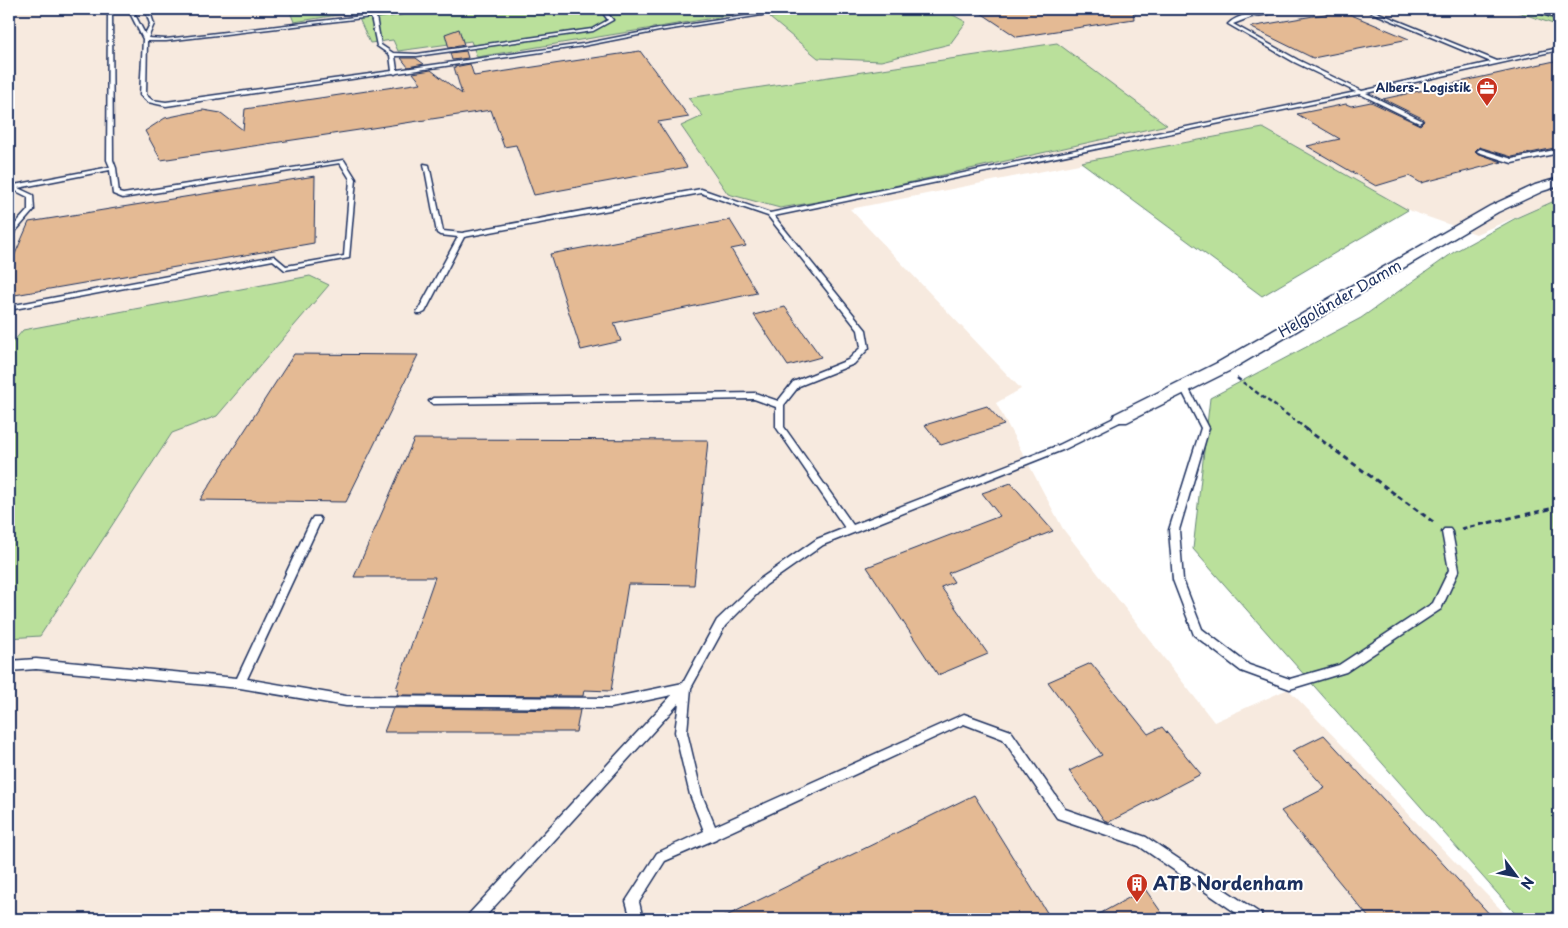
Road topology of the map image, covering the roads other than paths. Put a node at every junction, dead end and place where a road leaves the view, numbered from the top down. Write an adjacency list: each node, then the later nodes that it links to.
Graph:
1 (12, 9): 12 (lane)
2 (110, 9): 23 (lane)
3 (130, 9): 13 (lane)
4 (147, 9): 13 (lane)
5 (372, 9): 11 (lane)
6 (430, 9): 11 (lane)
7 (602, 9): 15 (lane)
8 (799, 9): 17 (lane)
9 (1295, 9): 18 (lane)
10 (1366, 9): 16 (lane)
11 (374, 17): 13 (lane); 15 (lane)
12 (9, 20)
13 (145, 39): 17 (lane)
14 (1559, 50): 16 (lane)
15 (392, 54): 17 (lane)
16 (1497, 63): 18 (lane)
17 (395, 73)
18 (1360, 93): 19 (lane); 27 (lane)
19 (1419, 121)
20 (1480, 150): 21 (lane)
21 (1559, 151)
22 (426, 165): 28 (lane)
23 (112, 168): 26 (lane); 30 (lane)
24 (9, 176): 26 (lane)
25 (1559, 182): 32 (street, Helgoländer Damm)
26 (12, 187): 29 (lane)
27 (770, 215): 28 (lane); 34 (lane)
28 (462, 235): 31 (lane)
29 (9, 237)
30 (9, 308)
31 (421, 312)
32 (1184, 387): 35 (street, Helgoländer Damm); 38 (lane)
33 (433, 401): 34 (lane)
34 (780, 405): 37 (lane)
35 (1121, 418): 37 (lane)
36 (316, 520): 40 (lane)
37 (850, 530): 41 (lane)
38 (1446, 532)
39 (9, 666): 40 (lane)
40 (240, 683): 41 (lane)
41 (686, 687): 42 (lane); 43 (lane)
42 (712, 835): 44 (lane); 45 (lane)
43 (474, 919)
44 (637, 919)
45 (1256, 919)

